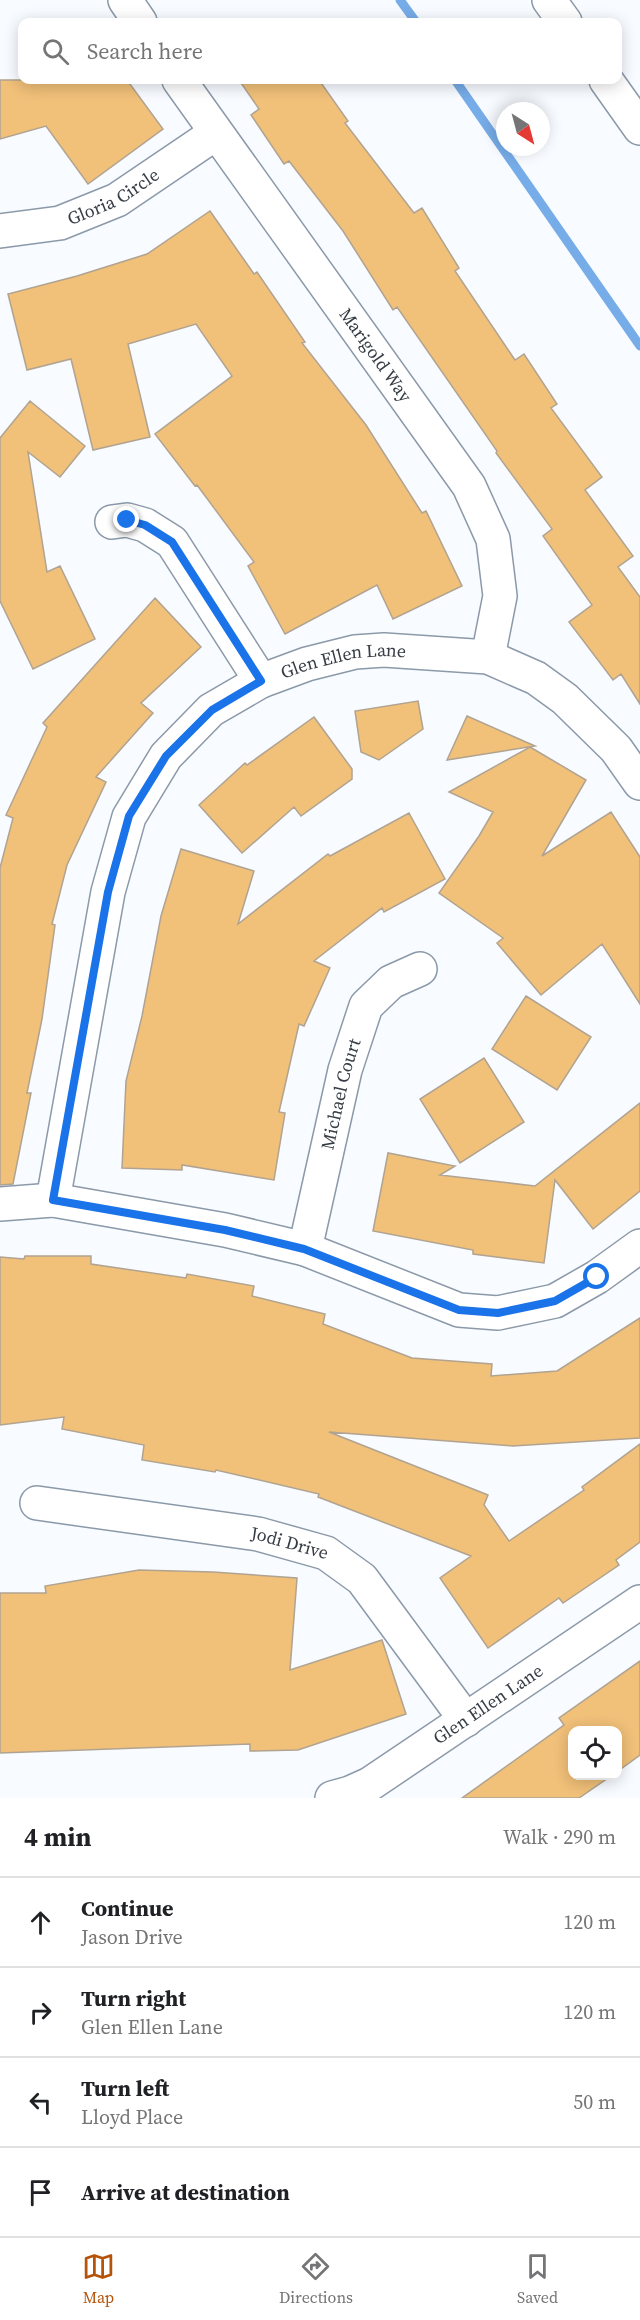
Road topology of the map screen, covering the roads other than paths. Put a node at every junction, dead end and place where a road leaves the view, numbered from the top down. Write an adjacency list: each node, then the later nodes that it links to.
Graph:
1 (125, 0): 3 (street)
2 (549, 0): 4 (street)
3 (137, 18)
4 (562, 18)
5 (182, 84): 8 (street, Marigold Way)
6 (609, 84): 7 (street)
7 (640, 128)
8 (216, 133): 9 (street, Gloria Circle); 11 (street, Marigold Way)
9 (0, 231)
10 (112, 522): 12 (street)
11 (488, 657): 12 (street, Glen Ellen Lane); 13 (street, Glen Ellen Lane)
12 (261, 681): 15 (street, Glen Ellen Lane)
13 (640, 783)
14 (420, 969): 18 (street, Michael Court)
15 (53, 1200): 16 (street); 18 (street)
16 (0, 1204)
17 (640, 1246): 18 (street)
18 (304, 1249)
19 (37, 1503): 21 (street, Jodi Drive)
20 (640, 1602): 21 (street, Glen Ellen Lane)
21 (466, 1720): 22 (street, Glen Ellen Lane)
22 (332, 1798)

